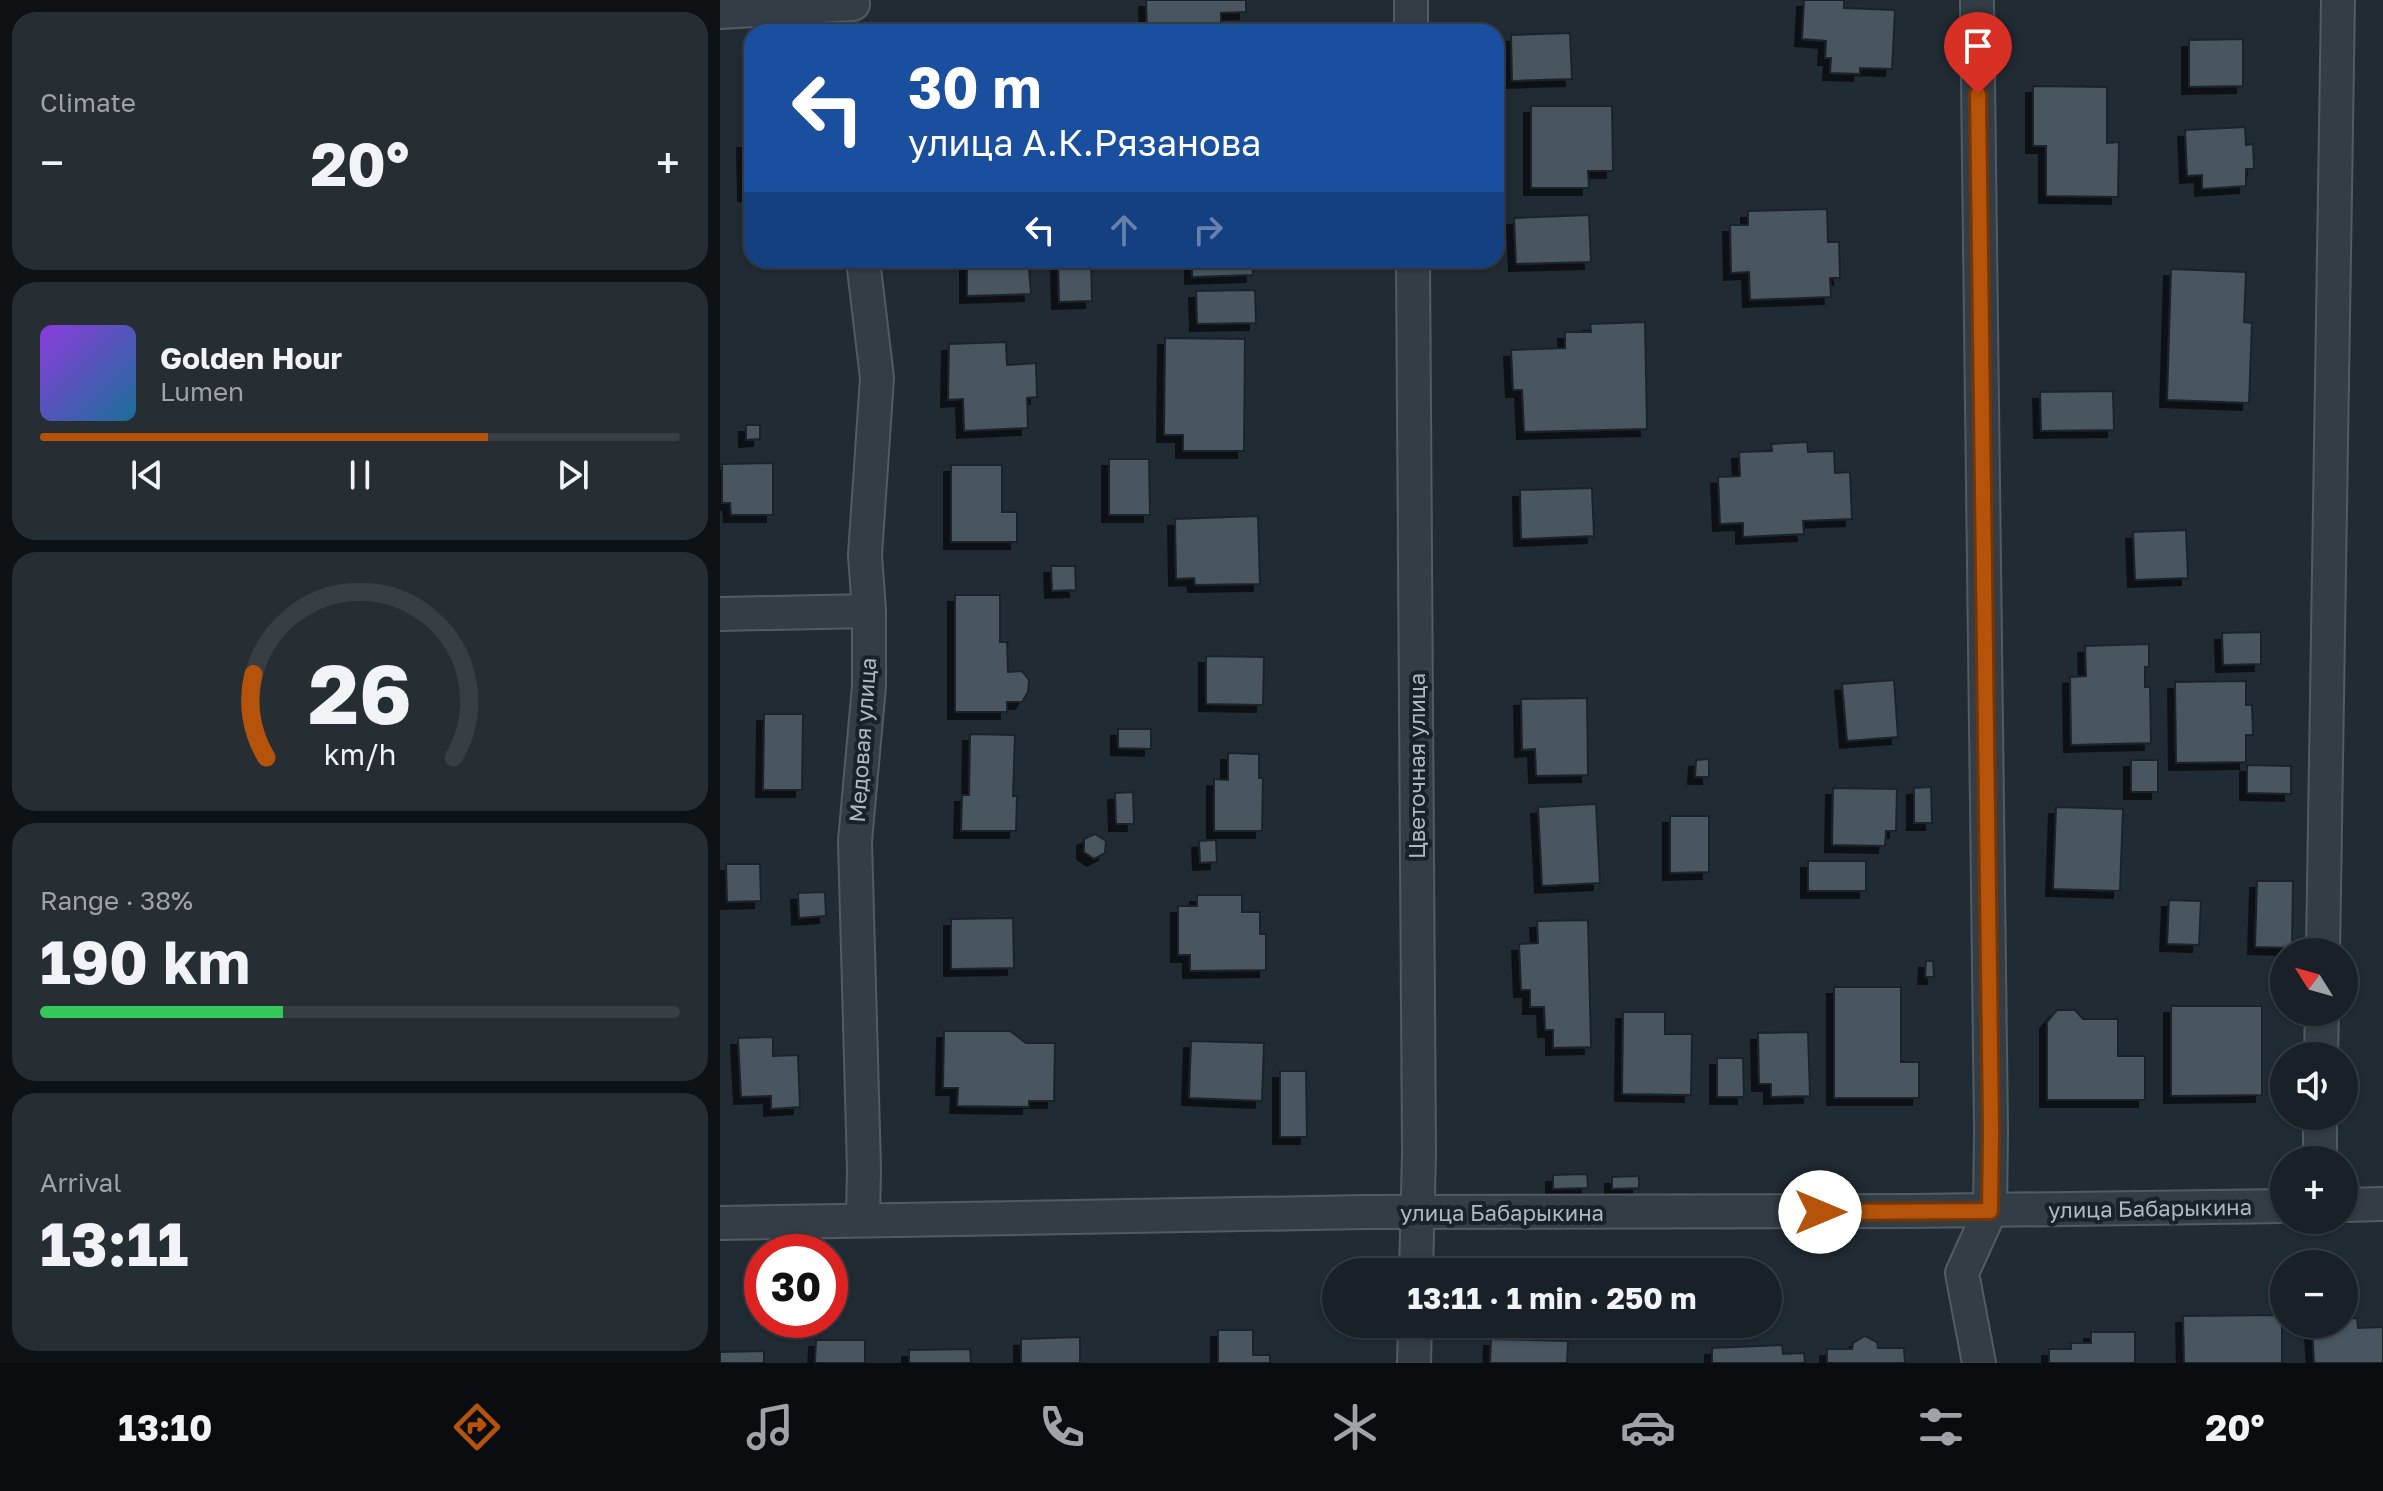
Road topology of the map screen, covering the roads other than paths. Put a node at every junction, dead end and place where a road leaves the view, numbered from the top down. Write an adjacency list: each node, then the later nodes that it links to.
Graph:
1 (1411, 0): 6 (street)
2 (1977, 0): 15 (street)
3 (2338, 0): 11 (street)
4 (720, 12): 5 (street)
5 (854, 12)
6 (1411, 24)
7 (864, 268): 9 (street, Медовая улица)
8 (1413, 268): 16 (street, Цветочная улица)
9 (869, 611): 10 (street); 17 (street, Медовая улица)
10 (720, 614)
11 (2323, 938)
12 (2383, 1204): 13 (street)
13 (2358, 1205)
14 (2270, 1206): 15 (street, улица Бабарыкина)
15 (1990, 1211): 16 (street, улица Бабарыкина); 22 (street)
16 (1417, 1212): 17 (street, улица Бабарыкина); 19 (street, Цветочная улица)
17 (863, 1220): 18 (street, улица Бабарыкина)
18 (720, 1223)
19 (1416, 1258)
20 (1415, 1338): 21 (street)
21 (1414, 1363)
22 (1979, 1363)

